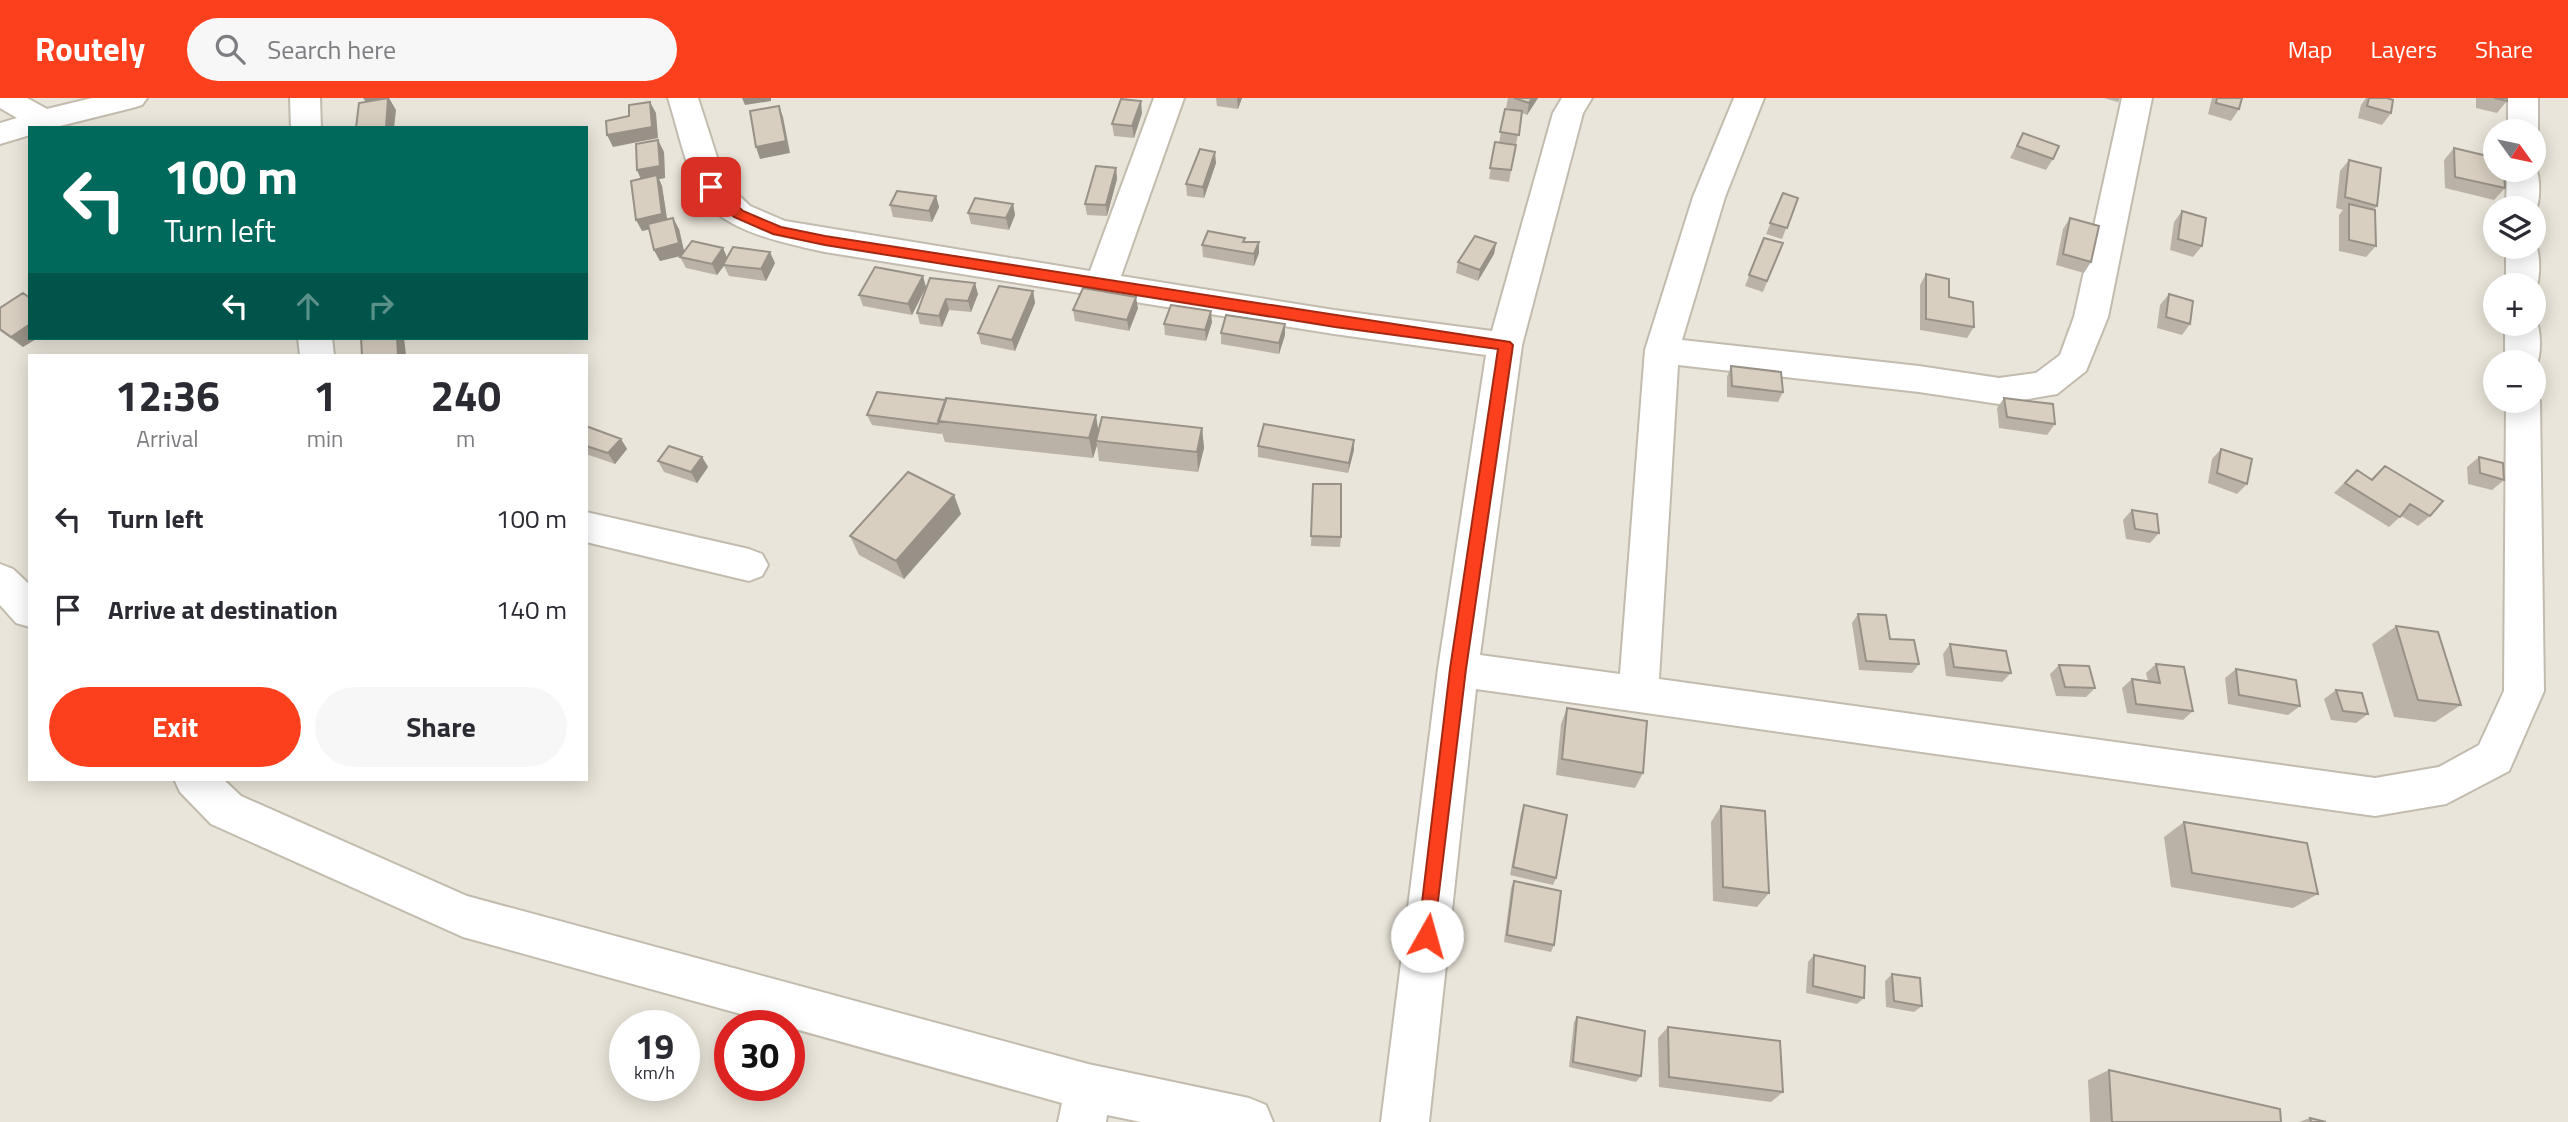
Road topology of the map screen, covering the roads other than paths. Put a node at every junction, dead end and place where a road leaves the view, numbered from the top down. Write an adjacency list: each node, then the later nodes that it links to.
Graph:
1 (5, 98): 11 (street)
2 (132, 98): 11 (street)
3 (305, 98): 12 (street)
4 (683, 98): 14 (street)
5 (1169, 98): 14 (street)
6 (1577, 98): 15 (street)
7 (1749, 98): 16 (street)
8 (2137, 98): 16 (street)
9 (2523, 98): 10 (street)
10 (2523, 119)
11 (43, 120): 13 (street)
12 (306, 126)
13 (0, 134)
14 (1102, 283): 15 (street)
15 (1506, 345): 22 (street)
16 (1662, 350): 23 (street)
17 (2523, 413): 23 (street)
18 (588, 527): 19 (street)
19 (749, 565)
20 (0, 580): 21 (street)
21 (28, 609)
22 (1458, 669): 23 (street); 27 (street)
23 (1638, 693)
24 (197, 781): 25 (street)
25 (1085, 1105): 26 (street)
26 (1249, 1122)
27 (1405, 1122)

